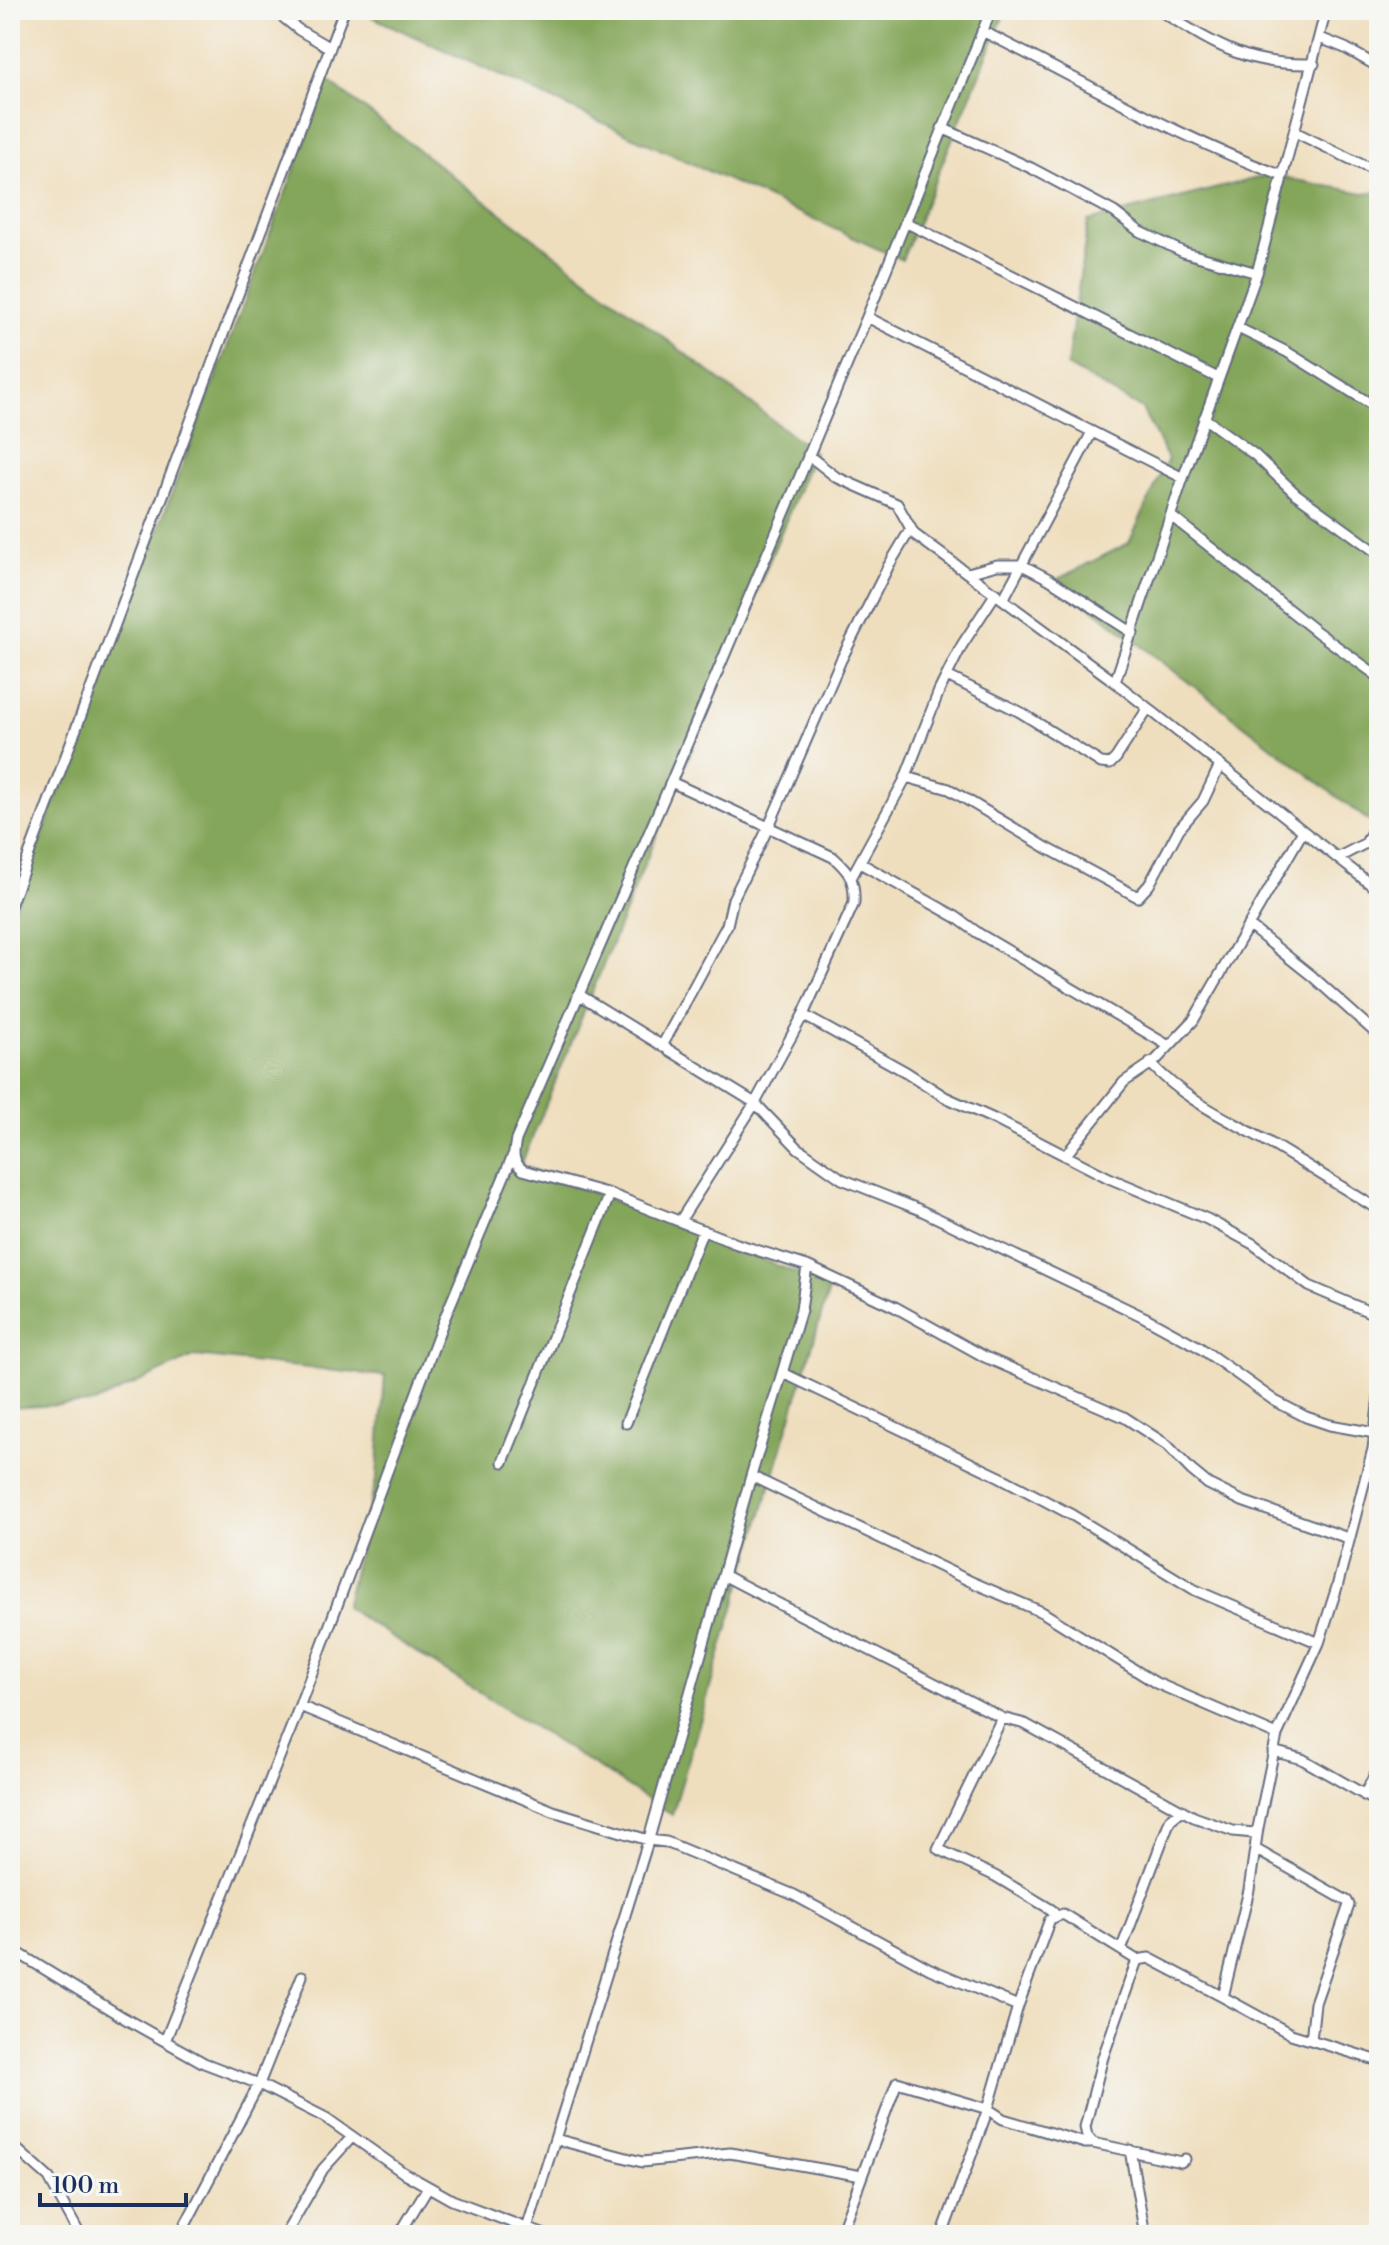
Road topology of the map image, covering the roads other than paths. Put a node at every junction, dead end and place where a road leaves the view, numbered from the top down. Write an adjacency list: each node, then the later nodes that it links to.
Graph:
1 (274, 10): 8 (street)
2 (344, 10): 8 (street)
3 (991, 10): 6 (street)
4 (1159, 10): 9 (street)
5 (1326, 10): 7 (street)
6 (982, 31): 11 (street); 14 (street)
7 (1320, 38): 9 (street); 10 (street)
8 (330, 48): 46 (street)
9 (1314, 64): 12 (street)
10 (1379, 67)
11 (942, 128): 15 (street); 16 (street)
12 (1295, 132): 13 (street); 14 (street)
13 (1379, 173)
14 (1283, 176): 16 (street)
15 (905, 222): 17 (street); 19 (street)
16 (1257, 273): 18 (street)
17 (867, 317): 22 (street); 23 (street)
18 (1238, 328): 19 (street); 20 (street)
19 (1218, 378): 21 (street)
20 (1379, 409)
21 (1204, 418): 24 (street); 27 (street)
22 (1092, 432): 24 (street); 28 (street)
23 (808, 455): 26 (street); 38 (street)
24 (1183, 478): 25 (street)
25 (1171, 516): 31 (street); 33 (street)
26 (910, 530): 29 (street); 40 (street)
27 (1379, 554)
28 (1022, 565): 29 (street); 30 (street); 31 (street)
29 (968, 573): 30 (street)
30 (1000, 596): 32 (street); 34 (street)
31 (1133, 633): 34 (street)
32 (947, 676): 35 (street); 37 (street)
33 (1379, 677)
34 (1115, 682): 35 (street)
35 (1148, 708): 36 (street)
36 (1220, 765): 37 (street); 41 (street)
37 (906, 777): 43 (street)
38 (671, 782): 40 (street); 48 (street)
39 (1379, 818): 42 (street)
40 (769, 826): 44 (street); 51 (street)
41 (1303, 831): 42 (street); 47 (street)
42 (1337, 858): 45 (street)
43 (860, 863): 44 (street); 52 (street)
44 (852, 876): 49 (street)
45 (1379, 891)
46 (10, 906)
47 (1248, 925): 50 (street); 52 (street)
48 (578, 994): 51 (street); 55 (street)
49 (803, 1015): 54 (street); 56 (street)
50 (1379, 1036)
51 (662, 1046): 54 (street)
52 (1169, 1046): 53 (street)
53 (1150, 1063): 56 (street); 58 (street)
54 (755, 1103): 59 (street); 66 (street)
55 (513, 1155): 57 (street); 73 (street)
56 (1065, 1156): 62 (street)
57 (610, 1194): 59 (street); 68 (street)
58 (1379, 1210)
59 (680, 1221): 60 (street)
60 (703, 1230): 61 (street); 65 (street)
61 (807, 1266): 63 (street); 70 (street)
62 (1379, 1316)
63 (783, 1373): 69 (street); 72 (street)
64 (1379, 1397): 66 (street)
65 (626, 1423)
66 (1375, 1433): 67 (street)
67 (1376, 1451): 70 (street)
68 (503, 1462)
69 (751, 1476): 71 (street); 75 (street)
70 (1348, 1538): 72 (street)
71 (723, 1575): 74 (street); 82 (street)
72 (1319, 1643): 75 (street)
73 (300, 1706): 82 (street); 92 (street)
74 (1002, 1718): 80 (street); 84 (street)
75 (1277, 1735): 76 (street)
76 (1273, 1751): 78 (street); 81 (street)
77 (1379, 1768): 78 (street)
78 (1364, 1795): 79 (street)
79 (1379, 1803)
80 (1182, 1810): 81 (street); 86 (street)
81 (1258, 1828): 83 (street)
82 (648, 1840): 90 (street); 97 (street)
83 (1255, 1849): 89 (street); 91 (street)
84 (1055, 1915): 86 (street); 90 (street)
85 (10, 1948): 92 (street)
86 (1121, 1950): 87 (street)
87 (1137, 1960): 89 (street); 99 (street)
88 (302, 1976): 94 (street)
89 (1223, 1997): 91 (street)
90 (1018, 2006): 95 (street)
91 (1311, 2040): 93 (street)
92 (165, 2041): 94 (street)
93 (1379, 2061)
94 (259, 2084): 96 (street); 107 (street)
95 (988, 2109): 99 (street); 102 (street); 112 (street)
96 (352, 2137): 103 (street); 108 (street)
97 (555, 2139): 102 (street); 104 (street)
98 (10, 2143): 105 (street)
99 (1093, 2143): 100 (street)
100 (1130, 2150): 101 (street); 113 (street)
101 (1185, 2159)
102 (862, 2176): 111 (street)
103 (428, 2187): 104 (street); 109 (street)
104 (526, 2231): 110 (street)
105 (78, 2232): 106 (street)
106 (65, 2235)
107 (180, 2235)
108 (285, 2235)
109 (399, 2235)
110 (545, 2235)
111 (840, 2235)
112 (942, 2235)
113 (1145, 2235)

